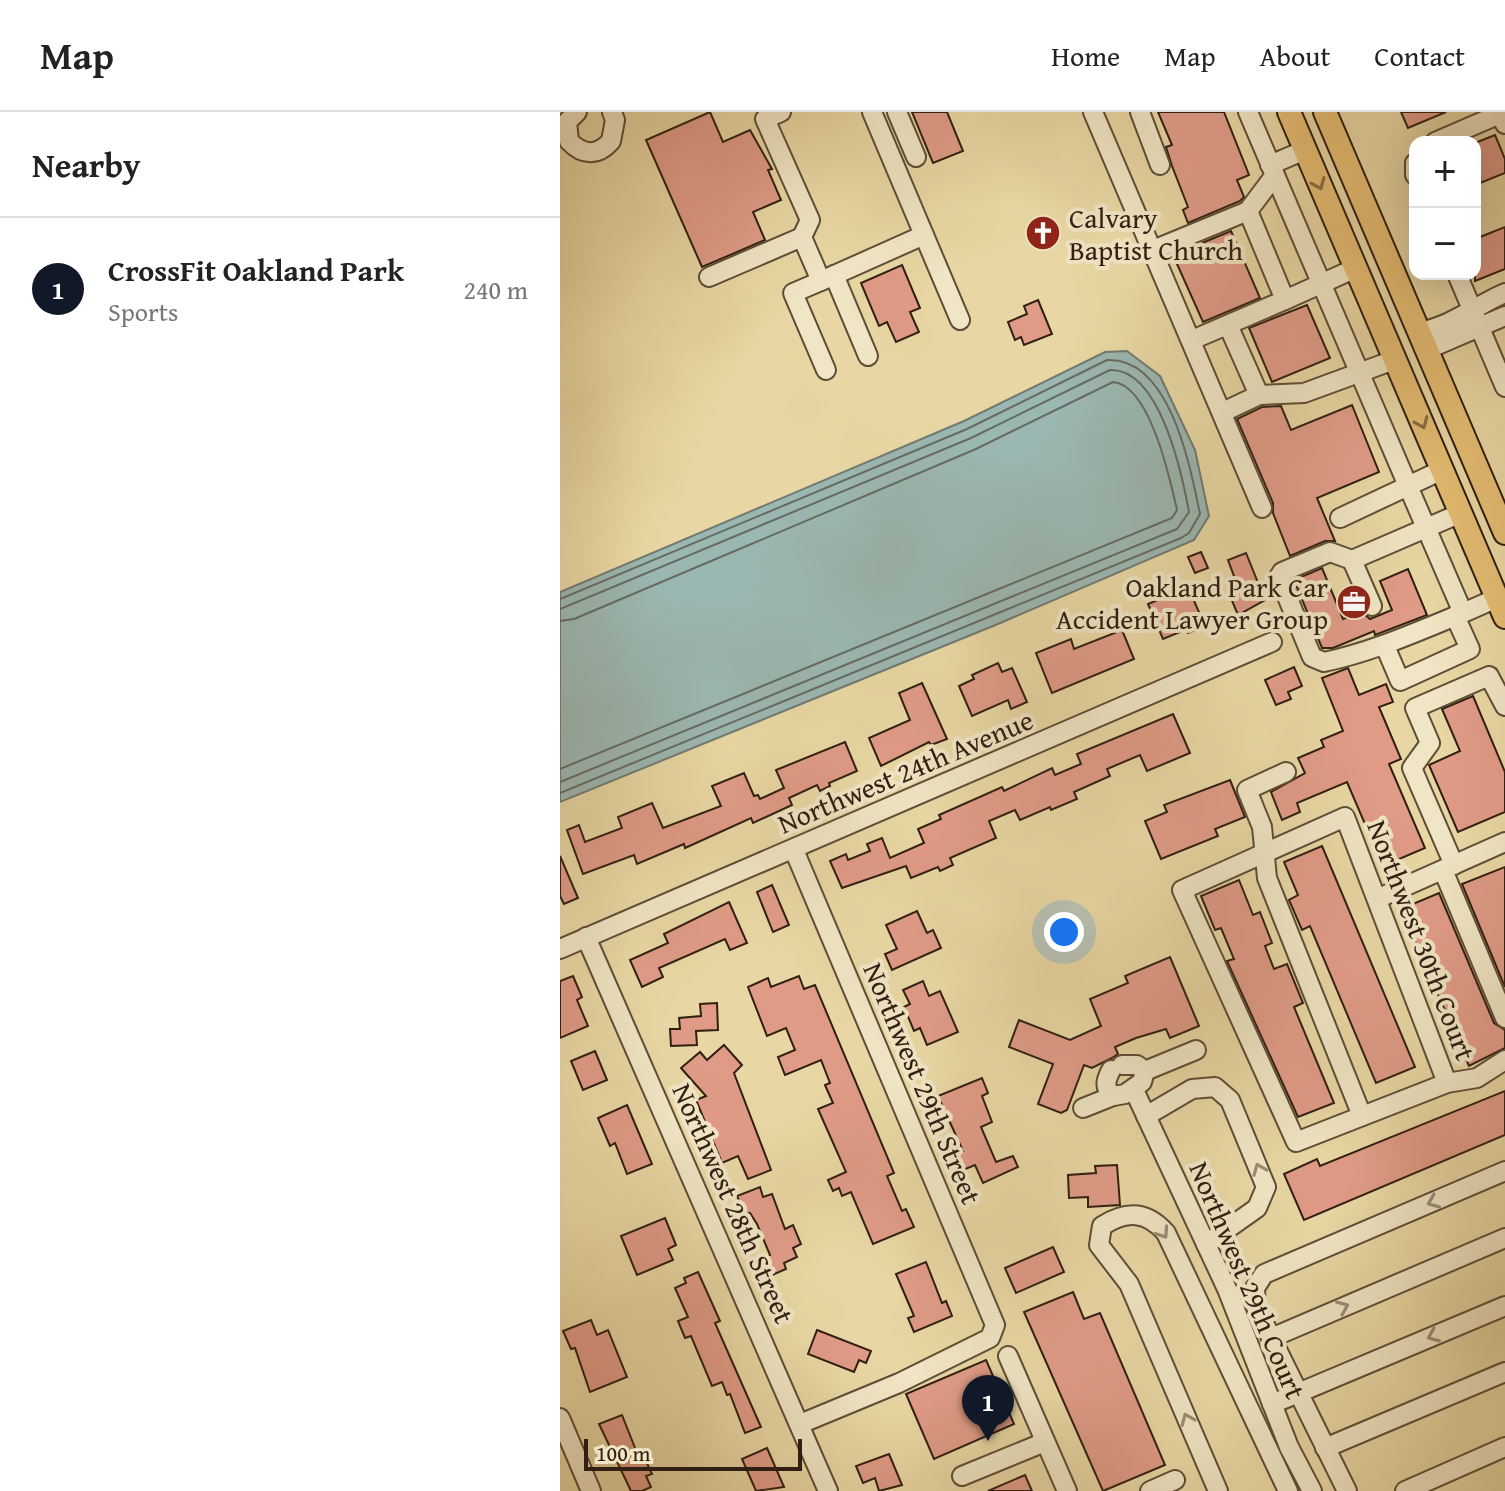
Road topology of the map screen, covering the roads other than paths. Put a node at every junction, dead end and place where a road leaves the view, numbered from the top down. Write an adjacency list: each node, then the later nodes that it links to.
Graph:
1 (577, 112): 2 (street)
2 (612, 112)
3 (781, 112): 19 (street)
4 (872, 112): 18 (street)
5 (897, 112): 14 (street)
6 (1093, 112): 20 (street)
7 (1140, 112): 15 (street)
8 (1248, 112): 16 (street)
9 (1289, 112): 13 (main road)
10 (1325, 112): 35 (main road)
11 (1503, 119): 12 (street)
12 (1453, 136)
13 (1305, 150): 16 (street); 21 (main road, one-way to 21)
14 (916, 157)
15 (1160, 165)
16 (1272, 170): 17 (street); 25 (street)
17 (1248, 211): 20 (street); 27 (street)
18 (924, 235): 23 (street); 30 (street)
19 (802, 237): 22 (street); 23 (street)
20 (1153, 250): 34 (street)
21 (1356, 268): 25 (street); 31 (main road)
22 (709, 277)
23 (828, 278): 36 (street); 38 (street)
24 (1460, 280): 28 (street)
25 (1322, 284): 27 (street); 39 (street)
26 (1505, 293): 28 (street)
27 (1285, 300): 32 (street)
28 (1471, 307): 33 (street); 35 (street)
29 (1505, 316): 33 (street)
30 (960, 320)
31 (1379, 322): 35 (main road); 37 (main road)
32 (1228, 325): 34 (street); 42 (street)
33 (1480, 326): 35 (street); 41 (street)
34 (1192, 340): 43 (street)
35 (1423, 341): 40 (main road)
36 (868, 356)
37 (1394, 360): 39 (street); 40 (main road); 44 (main road, one-way to 44)
38 (826, 370)
39 (1359, 371): 42 (street); 45 (street)
40 (1440, 381): 50 (main road)
41 (1505, 387)
42 (1259, 395): 43 (street)
43 (1223, 412): 46 (street)
44 (1442, 470): 45 (street); 47 (main road)
45 (1408, 486): 48 (street); 49 (street)
46 (1262, 508)
47 (1461, 513): 49 (street); 53 (main road)
48 (1340, 518)
49 (1426, 529): 51 (street); 54 (street)
50 (1505, 533)
51 (1352, 560): 52 (street); 56 (street)
52 (1372, 606)
53 (1501, 607): 54 (street)
54 (1459, 615): 56 (street); 56 (street)
55 (1272, 642): 60 (street, Northwest 24th Avenue)
56 (1385, 646)
57 (1505, 706): 62 (street)
58 (1286, 772): 61 (street)
59 (1505, 842): 62 (street)
60 (794, 850): 64 (street, Northwest 24th Avenue); 86 (street, Northwest 29th Street)
61 (1263, 852): 63 (street, Northwest 30th Court); 75 (street); 75 (street)
62 (1448, 867): 63 (street); 66 (street)
63 (1379, 898): 70 (street, Northwest 30th Court)
64 (586, 937): 65 (street, Northwest 24th Avenue); 86 (street, Northwest 28th Street)
65 (560, 949)
66 (1505, 1018)
67 (1196, 1050): 69 (street)
68 (1505, 1060): 70 (street)
69 (1145, 1071): 71 (street); 72 (street)
70 (1447, 1083): 75 (street)
71 (1134, 1090): 72 (street); 74 (street, Northwest 29th Court)
72 (1113, 1096): 73 (street)
73 (1083, 1108)
74 (1146, 1116): 78 (street, Northwest 29th Court); 78 (street, one-way to 74)
75 (1362, 1116)
76 (1505, 1171): 80 (street, one-way to 80)
77 (1505, 1238): 80 (street, one-way to 77)
78 (1206, 1244): 84 (street, Northwest 29th Court)
79 (1505, 1306): 83 (street, one-way to 83)
80 (1271, 1338): 83 (street)
81 (1008, 1356): 87 (street)
82 (1505, 1372): 89 (street)
83 (1298, 1392): 84 (street); 89 (street)
84 (1272, 1404): 98 (street, Northwest 29th Court)
85 (560, 1418): 92 (street)
86 (800, 1424): 93 (street, Northwest 28th Street)
87 (1045, 1442): 90 (street); 94 (street)
88 (1505, 1447): 100 (street)
89 (1325, 1448): 99 (street)
90 (962, 1476)
91 (1175, 1480): 95 (street)
92 (591, 1491)
93 (828, 1491)
94 (1067, 1491)
95 (1150, 1491)
96 (1218, 1491): 97 (street, one-way to 97)
97 (1288, 1491)
98 (1312, 1491)
99 (1347, 1491)
100 (1405, 1491)

